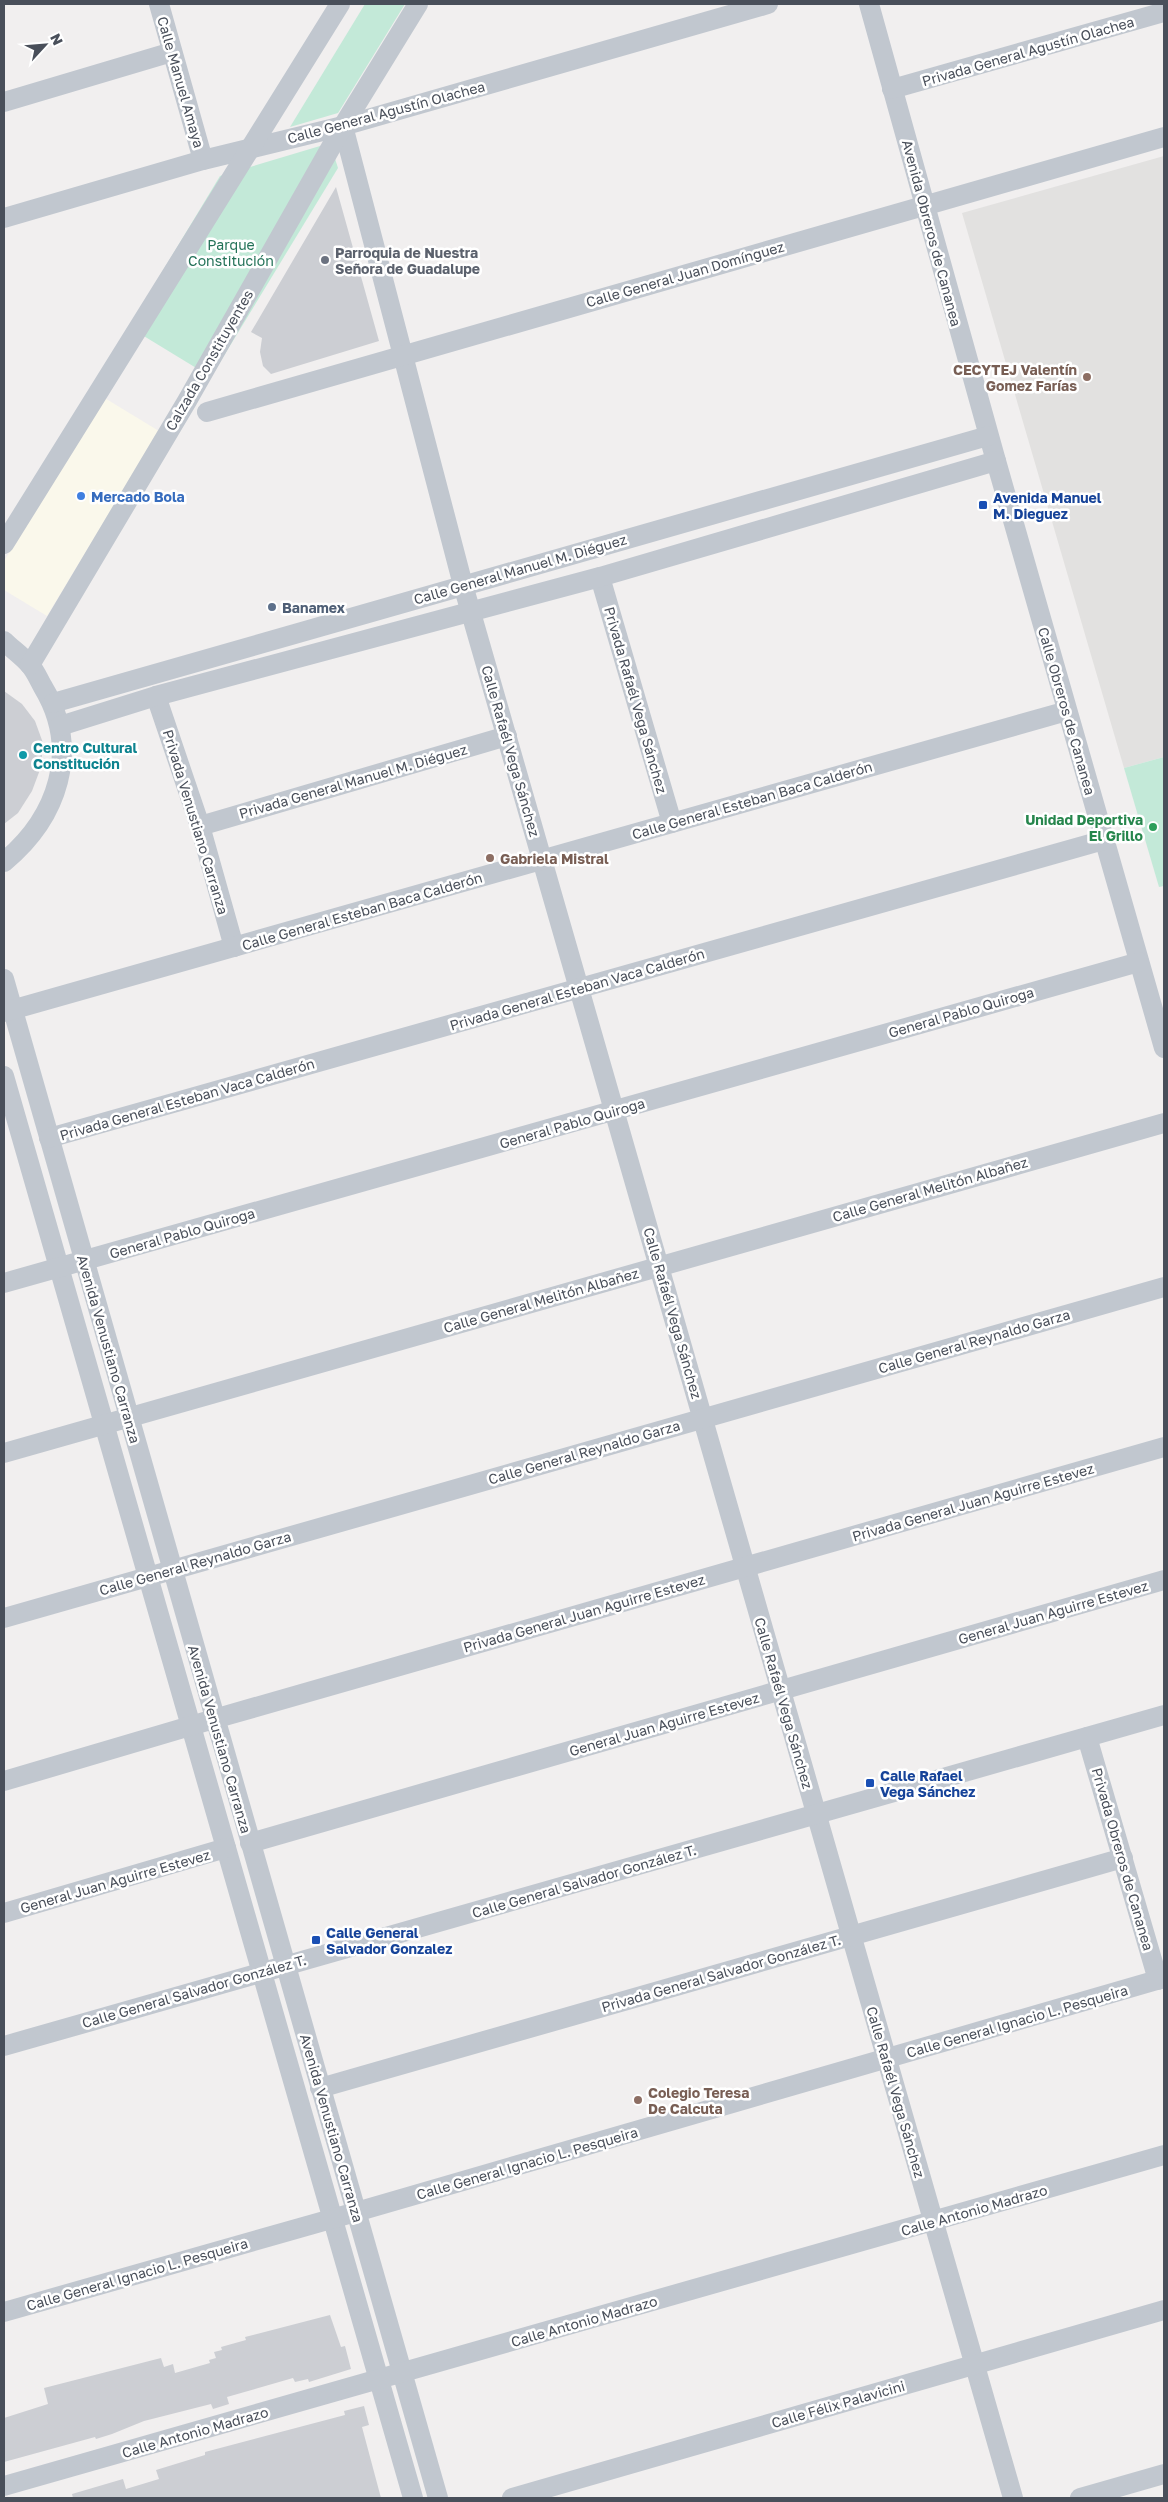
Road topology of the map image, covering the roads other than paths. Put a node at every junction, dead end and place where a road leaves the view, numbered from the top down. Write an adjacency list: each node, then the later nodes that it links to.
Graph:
1 (159, 4): 7 (street, Calle Manuel Amaya)
2 (340, 4): 12 (street)
3 (418, 4): 10 (street, Calzada Constituyentes)
4 (768, 4): 10 (street, Calle General Agustín Olachea)
5 (869, 4): 8 (street, Avenida Obreros de Cananea)
6 (1164, 12): 8 (street, Privada General Agustín Olachea)
7 (172, 52): 9 (street); 13 (street, Calle Manuel Amaya)
8 (892, 89): 14 (street, Avenida Obreros de Cananea)
9 (4, 102)
10 (343, 126): 12 (street, Calle General Agustín Olachea); 16 (street, Calle Rafaél Vega Sánchez); 25 (street, Calzada Constituyentes)
11 (1164, 137): 14 (street, Calle General Juan Domínguez)
12 (250, 149): 13 (street, Calle General Agustín Olachea); 20 (street)
13 (203, 160): 15 (street, Calle General Agustín Olachea)
14 (925, 206): 16 (street, Calle General Juan Domínguez); 18 (street, Avenida Obreros de Cananea)
15 (4, 218)
16 (405, 354): 17 (street, Calle General Juan Domínguez); 22 (street, Calle Rafaél Vega Sánchez)
17 (207, 412)
18 (988, 436): 19 (street, Avenida Obreros de Cananea); 22 (street, Calle General Manuel M. Diéguez)
19 (996, 461): 21 (street, Calle General Manuel M. Diéguez); 28 (street, Calle Obreros de Cananea)
20 (4, 544)
21 (600, 577): 23 (street, Calle General Manuel M. Diéguez); 31 (street, Privada Rafaél Vega Sánchez)
22 (464, 585): 23 (street, Calle Rafaél Vega Sánchez); 27 (street, Calle General Manuel M. Diéguez)
23 (471, 610): 26 (street, Calle General Manuel M. Diéguez); 30 (street, Calle Rafaél Vega Sánchez)
24 (4, 641): 25 (street)
25 (30, 665): 27 (street)
26 (156, 696): 29 (street, Calle General Manuel M. Diéguez); 32 (street, Privada Venustiano Carranza)
27 (53, 703): 29 (street)
28 (1067, 711): 31 (street, Calle General Esteban Baca Calderón); 33 (street, Calle Obreros de Cananea)
29 (60, 726): 35 (street)
30 (507, 736): 32 (street, Privada General Manuel M. Diéguez); 34 (street, Calle Rafaél Vega Sánchez)
31 (672, 823): 34 (street, Calle General Esteban Baca Calderón)
32 (200, 826): 36 (street, Privada Venustiano Carranza)
33 (1104, 840): 37 (street, Calle Obreros de Cananea); 39 (street, Privada General Esteban Vaca Calderón)
34 (542, 860): 36 (street, Calle General Esteban Baca Calderón); 39 (street, Calle Rafaél Vega Sánchez)
35 (4, 862)
36 (234, 947): 40 (street, Calle General Esteban Baca Calderón)
37 (1139, 962): 41 (street, Calle Obreros de Cananea); 43 (street, General Pablo Quiroga)
38 (4, 979): 40 (street, Avenida Venustiano Carranza)
39 (579, 988): 43 (street, Calle Rafaél Vega Sánchez); 45 (street, Privada General Esteban Vaca Calderón)
40 (8, 1011): 45 (street, Avenida Venustiano Carranza)
41 (1164, 1048)
42 (4, 1076): 48 (street, Avenida Venustiano Carranza)
43 (614, 1110): 46 (street, General Pablo Quiroga); 47 (street, Calle Rafaél Vega Sánchez)
44 (1164, 1123): 47 (street, Calle General Melitón Albañez)
45 (49, 1138): 46 (street, Avenida Venustiano Carranza)
46 (84, 1261): 48 (street, General Pablo Quiroga); 51 (street, Avenida Venustiano Carranza)
47 (659, 1266): 51 (street, Calle General Melitón Albañez); 52 (street, Calle Rafaél Vega Sánchez)
48 (59, 1268): 49 (street, General Pablo Quiroga); 53 (street, Avenida Venustiano Carranza)
49 (4, 1284)
50 (1164, 1287): 52 (street, Calle General Reynaldo Garza)
51 (129, 1417): 53 (street, Calle General Melitón Albañez); 57 (street, Avenida Venustiano Carranza)
52 (703, 1418): 56 (street, Calle Rafaél Vega Sánchez); 57 (street, Calle General Reynaldo Garza)
53 (104, 1424): 55 (street, Calle General Melitón Albañez); 58 (street, Avenida Venustiano Carranza)
54 (1164, 1447): 56 (street, Privada General Juan Aguirre Estevez)
55 (4, 1453)
56 (745, 1567): 61 (street, Calle Rafaél Vega Sánchez); 63 (street, Privada General Juan Aguirre Estevez)
57 (172, 1570): 58 (street, Calle General Reynaldo Garza); 63 (street, Avenida Venustiano Carranza)
58 (148, 1576): 60 (street, Calle General Reynaldo Garza); 64 (street, Avenida Venustiano Carranza)
59 (1164, 1580): 61 (street, General Juan Aguirre Estevez)
60 (4, 1618)
61 (781, 1690): 67 (street, Calle Rafaél Vega Sánchez); 68 (street, General Juan Aguirre Estevez)
62 (1164, 1716): 65 (street, Calle General Salvador González T.)
63 (214, 1719): 64 (street, Privada General Juan Aguirre Estevez); 68 (street, Avenida Venustiano Carranza)
64 (191, 1725): 66 (street, Privada General Juan Aguirre Estevez); 69 (street, Avenida Venustiano Carranza)
65 (1087, 1737): 67 (street, Calle General Salvador González T.); 70 (street, Privada Obreros de Cananea)
66 (4, 1781)
67 (817, 1815): 72 (street, Calle Rafaél Vega Sánchez); 73 (street, Calle General Salvador González T.)
68 (250, 1842): 73 (street, Avenida Venustiano Carranza)
69 (226, 1848): 71 (street, General Juan Aguirre Estevez); 74 (street, Avenida Venustiano Carranza)
70 (1123, 1858): 72 (street, Privada General Salvador González T.); 75 (street, Privada Obreros de Cananea)
71 (4, 1913)
72 (851, 1936): 77 (street, Calle Rafaél Vega Sánchez); 78 (street, Privada General Salvador González T.)
73 (285, 1966): 74 (street, Calle General Salvador González T.); 78 (street, Avenida Venustiano Carranza)
74 (262, 1972): 76 (street, Calle General Salvador González T.); 81 (street, Avenida Venustiano Carranza)
75 (1161, 1979): 77 (street, Calle General Ignacio L. Pesqueira)
76 (4, 2046)
77 (886, 2058): 80 (street, Calle General Ignacio L. Pesqueira); 82 (street, Calle Rafaél Vega Sánchez)
78 (320, 2088): 80 (street, Avenida Venustiano Carranza)
79 (1164, 2155): 82 (street, Calle Antonio Madrazo)
80 (356, 2212): 81 (street, Calle General Ignacio L. Pesqueira); 86 (street, Avenida Venustiano Carranza)
81 (332, 2218): 84 (street, Calle General Ignacio L. Pesqueira); 87 (street, Avenida Venustiano Carranza)
82 (933, 2222): 85 (street, Calle Rafaél Vega Sánchez); 86 (street, Calle Antonio Madrazo)
83 (1164, 2310): 85 (street, Calle Félix Palavicini)
84 (4, 2312)
85 (974, 2365): 92 (street, Calle Félix Palavicini); 93 (street, Calle Rafaél Vega Sánchez)
86 (402, 2373): 87 (street, Calle Antonio Madrazo); 91 (street, Avenida Venustiano Carranza)
87 (379, 2380): 89 (street, Calle Antonio Madrazo); 90 (street, Avenida Venustiano Carranza)
88 (1164, 2474): 94 (street)
89 (13, 2489)
90 (413, 2498)
91 (438, 2498)
92 (512, 2498)
93 (1013, 2498)
94 (1080, 2498)

